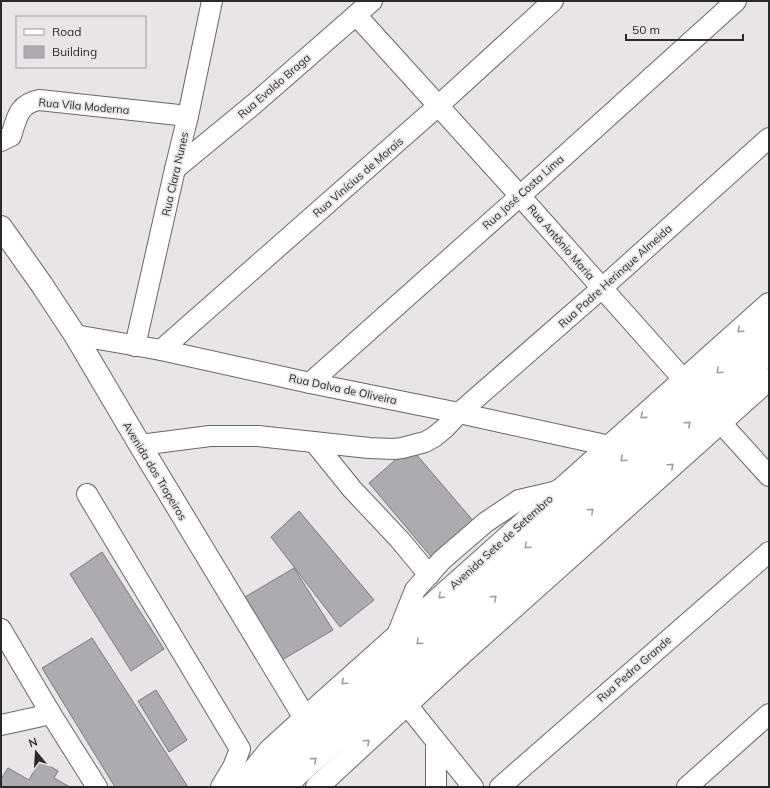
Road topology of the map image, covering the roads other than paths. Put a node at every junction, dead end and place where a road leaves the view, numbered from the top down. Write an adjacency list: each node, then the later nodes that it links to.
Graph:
1 (212, 1): 7 (street, Rua Clara Nunes)
2 (372, 1): 5 (street, Rua Evaldo Braga)
3 (553, 1): 6 (street, Rua Vinícius de Morais)
4 (736, 1): 11 (street, Rua José Costa Lima)
5 (356, 15): 6 (street, Rua Antônio Maria); 10 (street, Rua Evaldo Braga)
6 (438, 106): 11 (street, Rua Antônio Maria); 18 (street, Rua Vinícius de Morais)
7 (188, 116): 9 (street, Rua Vila Moderna); 10 (street, Rua Clara Nunes)
8 (769, 138): 13 (street, Rua Padre Herinque Almeida)
9 (1, 141)
10 (175, 169): 17 (street, Rua Clara Nunes)
11 (520, 196): 13 (street, Rua Antônio Maria); 22 (street, Rua José Costa Lima)
12 (1, 227): 16 (main road, Avenida dos Tropeiros)
13 (602, 288): 21 (street, Rua Antônio Maria); 23 (street, Rua Padre Herinque Almeida)
14 (769, 304): 21 (main road, Avenida Sete de Setembro, one-way to 21)
15 (769, 326): 30 (main road, Avenida Sete de Setembro, one-way to 30)
16 (75, 335): 17 (street, Rua Dalva de Oliveira); 26 (main road, Avenida dos Tropeiros)
17 (135, 346): 18 (street, Rua Dalva de Oliveira)
18 (161, 350): 22 (street, Rua Dalva de Oliveira)
19 (769, 352): 36 (main road, one-way to 19)
20 (769, 379): 24 (main road)
21 (684, 380): 27 (main road, Avenida Sete de Setembro, one-way to 27)
22 (310, 383): 23 (street, Rua Dalva de Oliveira)
23 (459, 413): 25 (street, Rua Padre Herinque Almeida); 27 (street, Rua Dalva de Oliveira)
24 (720, 422): 28 (street); 35 (main road, one-way to 24)
25 (314, 442): 26 (street, Rua Padre Herinque Almeida); 32 (street)
26 (140, 445): 40 (main road, Avenida dos Tropeiros)
27 (610, 446): 30 (main road, Avenida Sete de Setembro)
28 (769, 476)
29 (87, 494): 43 (street)
30 (565, 498): 32 (street); 34 (main road, Avenida Sete de Setembro, one-way to 34); 43 (main road, Avenida Sete de Setembro, one-way to 43)
31 (769, 552): 50 (street, Rua Pedra Grande)
32 (429, 575): 34 (street)
33 (1, 629): 38 (street)
34 (397, 635): 40 (main road, Avenida Sete de Setembro, one-way to 40)
35 (458, 656): 36 (main road); 37 (main road)
36 (401, 680): 46 (main road, one-way to 36)
37 (407, 704): 42 (street); 47 (main road, one-way to 37)
38 (51, 714): 41 (street); 44 (street)
39 (769, 714): 51 (street)
40 (305, 718): 43 (main road, Avenida Sete de Setembro)
41 (1, 725)
42 (436, 742): 48 (street); 49 (street)
43 (244, 782): 45 (street)
44 (97, 787)
45 (220, 787)
46 (286, 787)
47 (317, 787)
48 (436, 787)
49 (472, 787)
50 (500, 787)
51 (687, 787)

